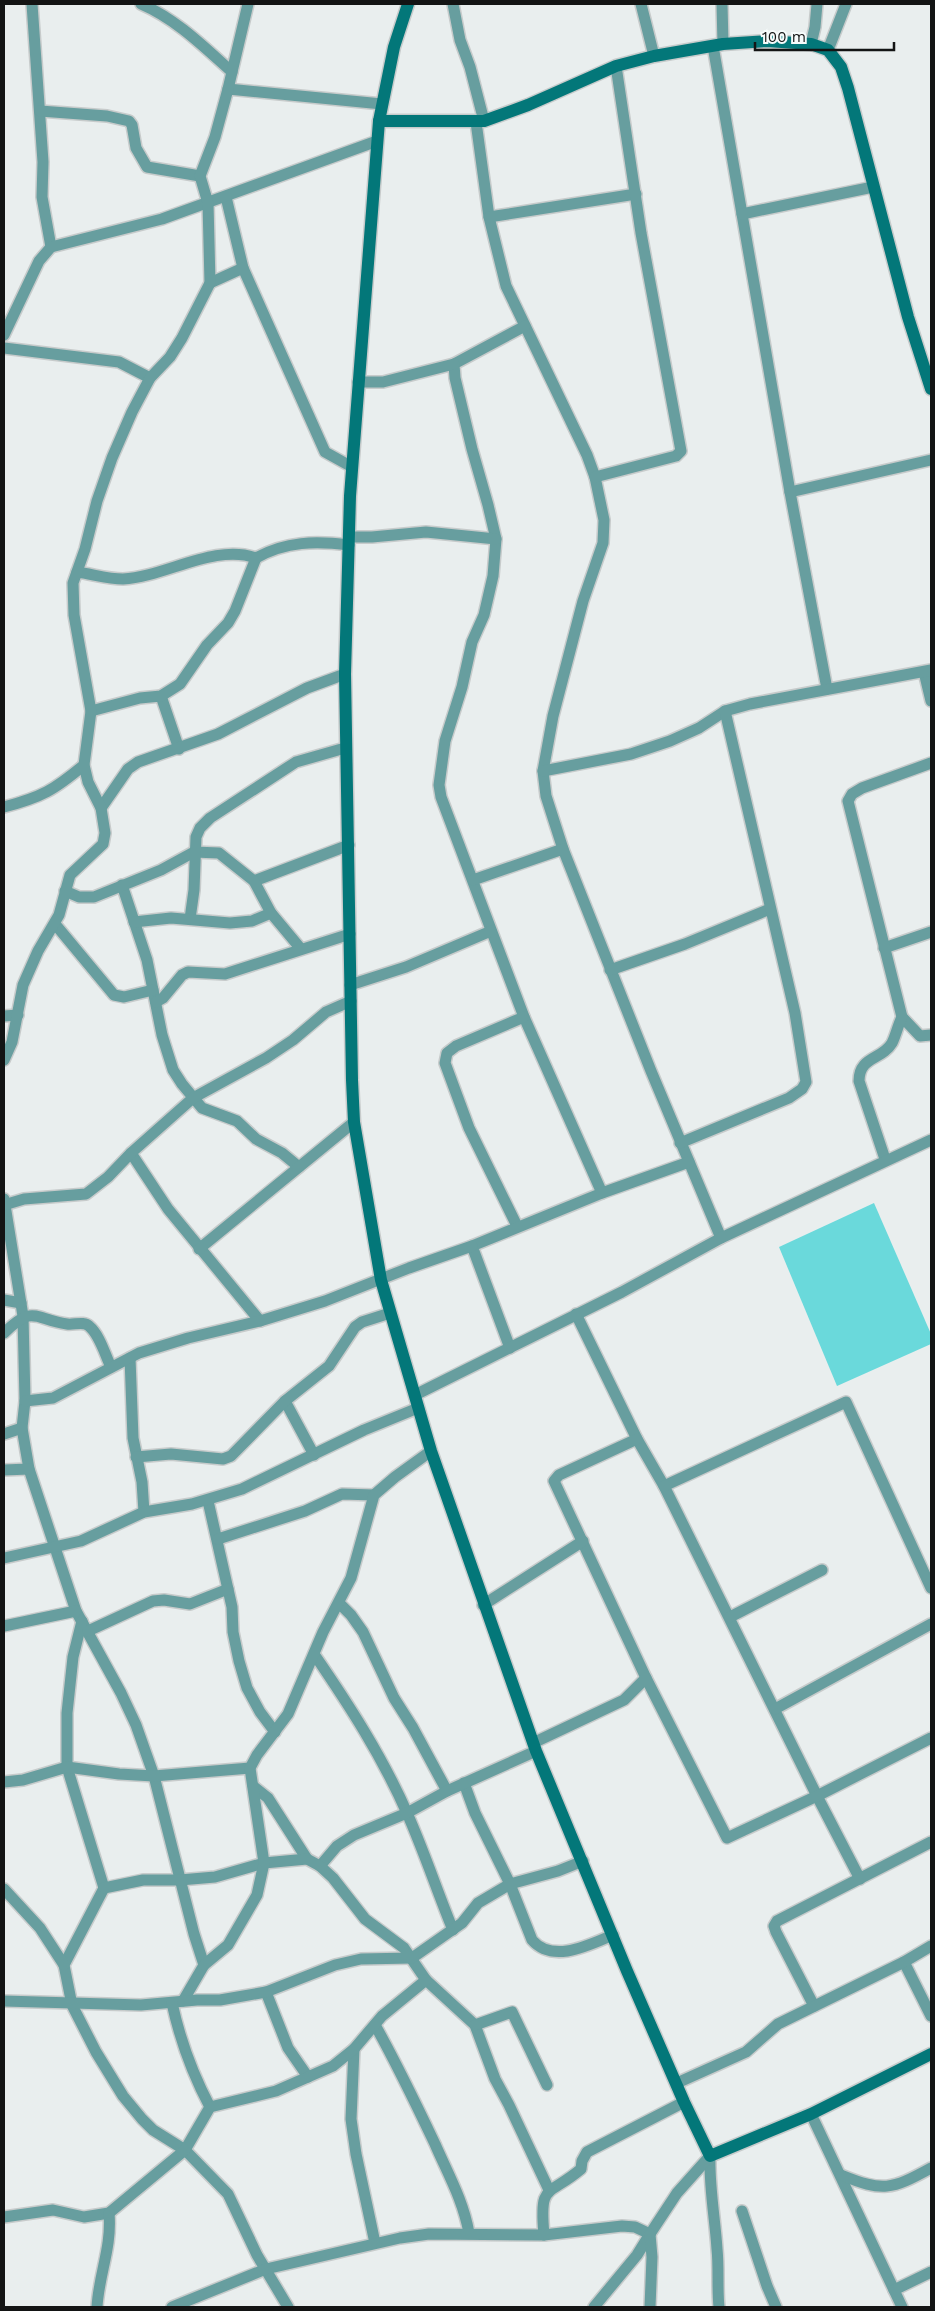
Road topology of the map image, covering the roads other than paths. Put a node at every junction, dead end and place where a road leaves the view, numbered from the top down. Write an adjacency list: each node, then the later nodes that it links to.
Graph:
1 (32, 4): 18 (street)
2 (141, 4): 15 (street)
3 (248, 4): 15 (street)
4 (408, 4): 17 (street)
5 (453, 4): 20 (street)
6 (641, 4): 13 (street)
7 (722, 4): 11 (street)
8 (816, 4): 10 (street)
9 (846, 4): 12 (street)
10 (811, 44): 11 (street); 12 (street)
11 (718, 45): 13 (street); 27 (street)
12 (828, 50): 23 (street)
13 (654, 56): 14 (street)
14 (616, 66): 20 (street); 24 (street)
15 (232, 72): 16 (street)
16 (228, 89): 17 (street); 22 (street)
17 (382, 104): 19 (street)
18 (40, 111): 22 (street); 29 (street)
19 (379, 121): 20 (street); 21 (street)
20 (480, 122): 28 (street)
21 (377, 140): 25 (street); 37 (street)
22 (200, 176): 26 (street)
23 (873, 187): 27 (street); 38 (street)
24 (636, 194): 28 (street); 41 (street)
25 (226, 197): 26 (street); 30 (street)
26 (208, 203): 29 (street); 31 (street)
27 (742, 214): 42 (street)
28 (489, 217): 32 (street)
29 (51, 247): 33 (street)
30 (243, 268): 31 (street); 40 (street)
31 (210, 283): 36 (street)
32 (524, 326): 35 (street); 41 (street)
33 (4, 335)
34 (4, 348): 36 (street)
35 (454, 364): 37 (street); 43 (street)
36 (150, 378): 46 (street)
37 (358, 382): 40 (street)
38 (931, 389)
39 (931, 460): 42 (street)
40 (352, 466): 44 (street)
41 (595, 477): 58 (street)
42 (790, 492): 49 (street)
43 (496, 540): 44 (street); 64 (street)
44 (349, 541): 45 (street); 48 (street)
45 (256, 558): 46 (street); 50 (street)
46 (77, 572): 52 (street)
47 (928, 671): 49 (street); 51 (street)
48 (345, 674): 54 (street); 55 (street)
49 (827, 689): 53 (street)
50 (161, 696): 52 (street); 55 (street)
51 (931, 701)
52 (91, 711): 57 (street)
53 (725, 711): 58 (street); 68 (street)
54 (345, 748): 61 (street); 63 (street)
55 (179, 749): 60 (street)
56 (931, 763): 76 (street)
57 (84, 765): 59 (street); 60 (street)
58 (543, 771): 62 (street)
59 (4, 807)
60 (101, 808): 67 (street)
61 (349, 845): 65 (street); 75 (street)
62 (563, 849): 64 (street); 78 (street)
63 (194, 852): 65 (street); 66 (street); 70 (street)
64 (473, 880): 73 (street)
65 (254, 881): 69 (street)
66 (122, 885): 67 (street); 71 (street)
67 (66, 891): 72 (street)
68 (770, 909): 78 (street); 92 (street)
69 (271, 913): 70 (street); 77 (street)
70 (190, 919): 71 (street)
71 (134, 922): 80 (street)
72 (55, 924): 80 (street); 83 (street)
73 (491, 931): 79 (street); 85 (street)
74 (931, 932): 76 (street)
75 (350, 934): 77 (street); 79 (street)
76 (884, 948): 86 (street)
77 (301, 949): 82 (street)
78 (610, 970): 92 (street)
79 (350, 985): 81 (street)
80 (153, 990): 82 (street)
81 (351, 1001): 89 (street); 90 (street)
82 (156, 1002): 89 (street)
83 (18, 1015): 84 (street); 88 (street)
84 (4, 1016)
85 (524, 1017): 97 (street); 99 (street)
86 (902, 1017): 87 (street); 94 (street)
87 (931, 1035)
88 (4, 1060)
89 (193, 1098): 93 (street); 96 (street)
90 (354, 1122): 96 (street); 103 (street)
91 (931, 1140): 94 (street)
92 (680, 1143): 95 (street)
93 (131, 1153): 98 (street); 102 (street)
94 (885, 1160): 100 (street)
95 (689, 1162): 97 (street); 100 (street)
96 (298, 1167): 102 (street)
97 (602, 1193): 99 (street)
98 (4, 1203): 105 (street)
99 (517, 1226): 101 (street)
100 (721, 1238): 107 (street)
101 (472, 1246): 103 (street); 111 (street)
102 (198, 1248): 109 (street)
103 (381, 1280): 106 (street); 109 (street)
104 (4, 1300): 105 (street)
105 (21, 1303): 108 (street)
106 (390, 1313): 114 (street); 115 (street)
107 (576, 1314): 111 (street); 120 (street)
108 (23, 1316): 110 (street); 113 (street); 116 (street)
109 (260, 1321): 112 (street)
110 (4, 1332)
111 (510, 1348): 114 (street)
112 (130, 1358): 113 (street); 123 (street)
113 (111, 1367): 116 (street)
114 (415, 1395): 117 (street)
115 (285, 1400): 122 (street); 123 (street)
116 (25, 1401): 118 (street)
117 (418, 1408): 121 (street); 122 (street)
118 (22, 1428): 119 (street); 124 (street)
119 (4, 1434)
120 (637, 1439): 126 (street); 131 (street)
121 (431, 1452): 127 (street); 138 (street)
122 (314, 1455): 128 (street)
123 (136, 1457): 129 (street)
124 (28, 1469): 125 (street); 132 (street)
125 (4, 1470)
126 (664, 1486): 135 (street); 139 (street)
127 (374, 1495): 130 (street); 137 (street)
128 (208, 1501): 129 (street); 130 (street)
129 (144, 1512): 132 (street)
130 (218, 1539): 136 (street)
131 (583, 1541): 138 (street); 144 (street)
132 (55, 1548): 133 (street); 140 (street)
133 (4, 1558)
134 (822, 1570): 139 (street)
135 (931, 1588)
136 (228, 1589): 140 (street); 146 (street)
137 (339, 1603): 143 (street); 155 (street)
138 (484, 1605): 148 (street)
139 (730, 1617): 145 (street)
140 (82, 1621): 142 (street); 149 (street); 151 (street)
141 (931, 1624): 145 (street)
142 (4, 1626)
143 (314, 1654): 146 (street); 157 (street)
144 (646, 1678): 148 (street); 156 (street)
145 (775, 1709): 156 (street)
146 (275, 1732): 150 (street)
147 (931, 1738): 156 (street)
148 (534, 1747): 153 (street); 160 (street)
149 (67, 1767): 151 (street); 152 (street); 166 (street)
150 (250, 1768): 151 (street); 154 (street)
151 (154, 1776): 164 (street)
152 (4, 1782)
153 (464, 1783): 155 (street); 165 (street)
154 (253, 1786): 159 (street); 161 (street)
155 (447, 1791): 157 (street)
156 (817, 1796): 163 (street)
157 (407, 1813): 162 (street); 168 (street)
158 (931, 1842): 163 (street)
159 (306, 1859): 161 (street); 162 (street)
160 (582, 1861): 165 (street); 169 (street)
161 (264, 1863): 164 (street); 174 (street)
162 (320, 1866): 171 (street)
163 (860, 1879): 180 (street)
164 (180, 1880): 166 (street); 174 (street)
165 (510, 1884): 168 (street); 169 (street)
166 (104, 1888): 173 (street)
167 (4, 1890): 173 (street)
168 (453, 1930): 171 (street)
169 (613, 1935): 187 (street)
170 (931, 1946): 172 (street)
171 (412, 1958): 175 (street); 176 (street)
172 (904, 1962): 180 (street); 181 (street)
173 (64, 1965): 179 (street)
174 (204, 1965): 178 (street)
175 (426, 1980): 182 (street); 183 (street)
176 (266, 1992): 178 (street); 186 (street)
177 (4, 2001): 179 (street)
178 (177, 2002): 179 (street); 190 (street)
179 (72, 2005): 192 (street)
180 (814, 2006): 187 (street)
181 (931, 2016)
182 (375, 2025): 184 (street); 200 (street)
183 (475, 2025): 188 (street); 196 (street)
184 (354, 2049): 186 (street); 203 (street)
185 (931, 2054): 191 (street)
186 (308, 2077): 190 (street)
187 (677, 2083): 189 (street)
188 (547, 2084)
189 (684, 2102): 193 (street); 196 (street)
190 (210, 2107): 192 (street)
191 (811, 2114): 193 (street); 195 (street)
192 (185, 2150): 198 (street); 204 (street)
193 (710, 2156): 201 (street); 212 (street)
194 (931, 2168): 195 (street)
195 (840, 2175): 206 (street)
196 (549, 2190): 202 (street)
197 (742, 2211): 213 (street)
198 (109, 2213): 199 (street); 207 (street)
199 (4, 2217)
200 (469, 2233): 202 (street); 203 (street)
201 (650, 2234): 202 (street); 210 (street); 211 (street)
202 (544, 2235)
203 (375, 2243): 204 (street)
204 (266, 2268): 208 (street); 209 (street)
205 (931, 2272): 206 (street)
206 (894, 2290): 214 (street)
207 (97, 2307)
208 (172, 2307)
209 (288, 2307)
210 (594, 2307)
211 (650, 2307)
212 (719, 2307)
213 (776, 2307)
214 (902, 2307)

